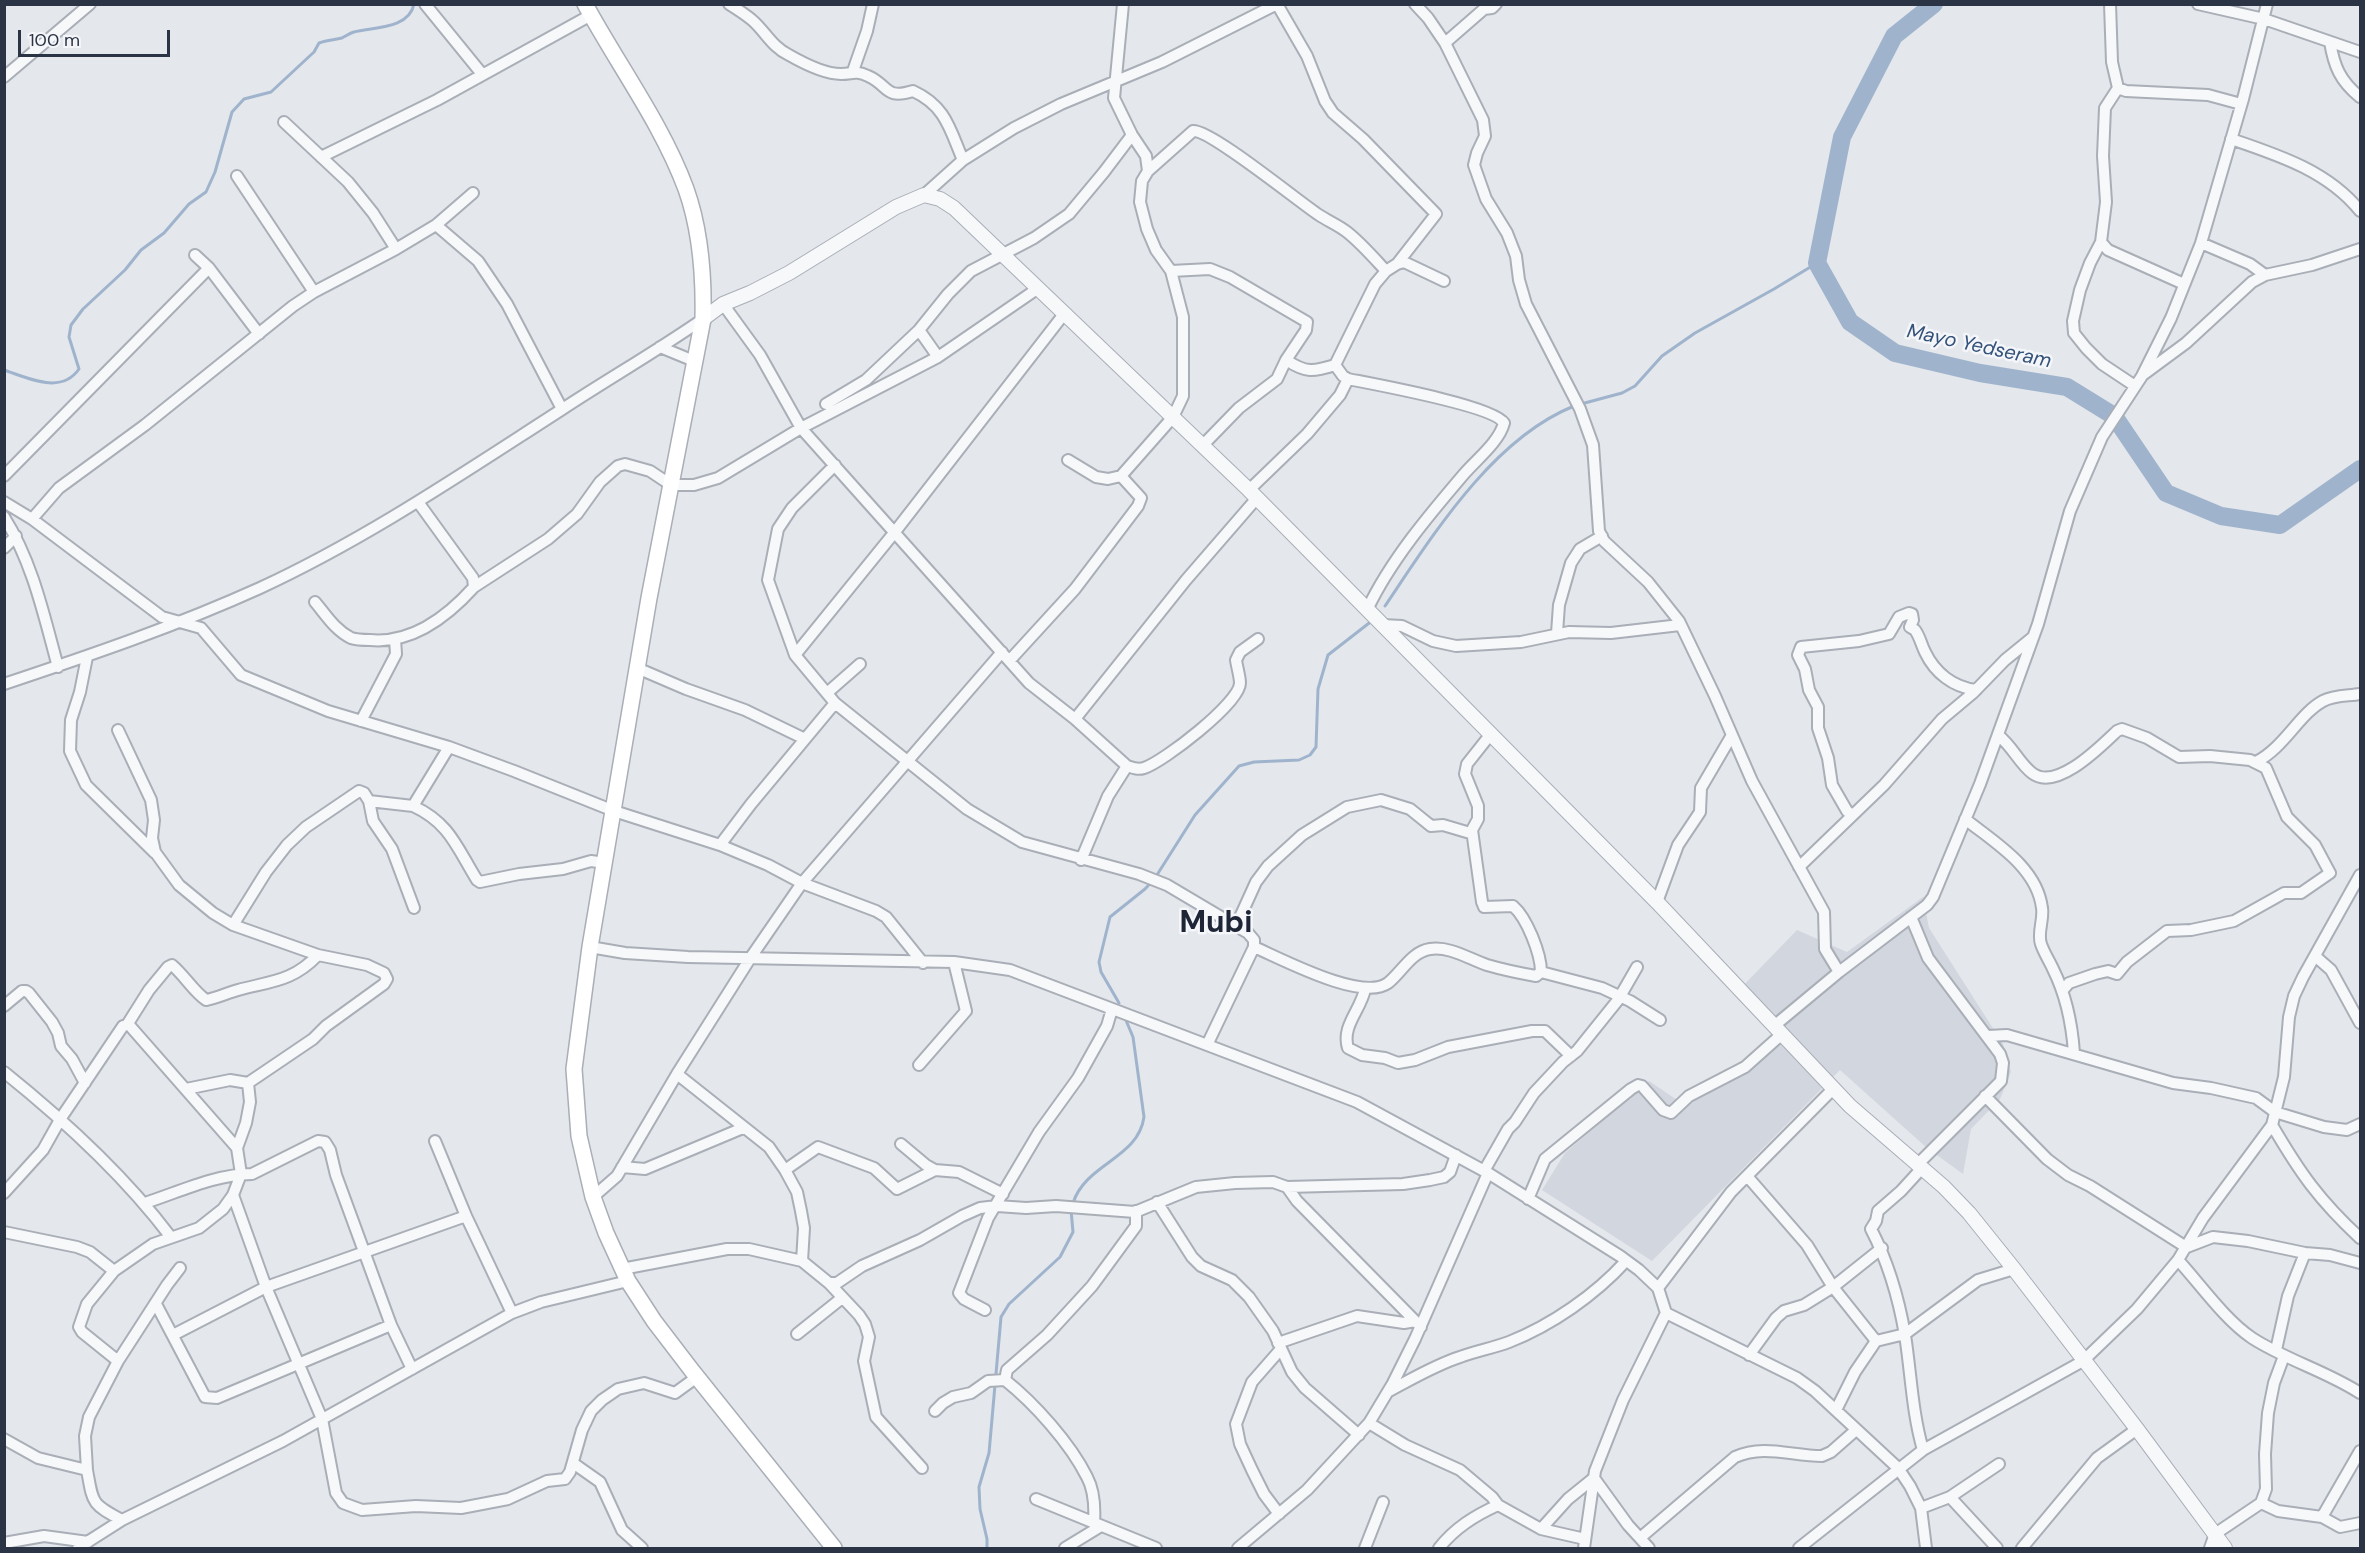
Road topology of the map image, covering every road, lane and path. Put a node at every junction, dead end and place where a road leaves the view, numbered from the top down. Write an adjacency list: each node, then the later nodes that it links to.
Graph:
1 (90, 4): 19 (street)
2 (425, 4): 18 (street)
3 (729, 4): 17 (street)
4 (873, 4): 17 (street)
5 (1123, 4): 20 (street)
6 (1277, 4): 20 (street); 41 (street)
7 (1415, 4): 15 (street)
8 (2110, 4): 21 (street)
9 (2198, 4): 13 (street)
10 (2267, 4): 13 (street)
11 (1492, 6): 15 (street)
12 (588, 10): 18 (street); 52 (main road)
13 (2264, 19): 14 (street); 23 (street)
14 (2330, 42): 16 (street); 22 (street)
15 (1445, 43): 80 (street)
16 (2361, 52)
17 (853, 71): 28 (street)
18 (482, 74): 27 (street)
19 (4, 76)
20 (1116, 80): 25 (street); 28 (street)
21 (2118, 88): 23 (street); 35 (street)
22 (2361, 97)
23 (2241, 104): 26 (street)
24 (284, 122): 27 (street)
25 (1132, 135): 29 (street); 39 (street)
26 (2231, 139): 33 (street); 36 (street)
27 (321, 157): 37 (street)
28 (963, 160): 32 (street)
29 (1148, 171): 43 (street); 44 (street)
30 (237, 176): 49 (street)
31 (473, 193): 34 (street)
32 (924, 195): 39 (street); 50 (street)
33 (2361, 211)
34 (436, 225): 37 (street); 64 (street)
35 (2101, 242): 47 (street); 62 (street)
36 (2201, 243): 45 (street); 47 (street)
37 (396, 249): 49 (street)
38 (2361, 249): 45 (street)
39 (1003, 254): 48 (street); 53 (street)
40 (195, 255): 42 (street)
41 (1397, 264): 43 (street); 46 (street)
42 (209, 268): 54 (street); 70 (street)
43 (1386, 271): 59 (street)
44 (1171, 272): 57 (street); 65 (street)
45 (2265, 275): 60 (street)
46 (1444, 281)
47 (2184, 284): 60 (street)
48 (1037, 289): 51 (street); 56 (street)
49 (314, 292): 54 (street)
50 (723, 304): 52 (street); 66 (street)
51 (1064, 315): 65 (street); 78 (street)
52 (703, 319): 55 (street); 58 (main road)
53 (920, 330): 56 (street); 63 (street)
54 (259, 334): 77 (street)
55 (660, 347): 58 (street); 64 (street)
56 (938, 357): 66 (street)
57 (1286, 360): 59 (street); 67 (street)
58 (694, 361): 72 (main road)
59 (1335, 365): 61 (street)
60 (2142, 376): 62 (street)
61 (1348, 379): 73 (street); 84 (street)
62 (2135, 386): 89 (street)
63 (826, 404)
64 (562, 409): 75 (street)
65 (1173, 417): 67 (street); 71 (street)
66 (801, 428): 69 (street); 72 (street)
67 (1203, 445): 73 (street)
68 (1068, 460): 71 (street)
69 (835, 465): 78 (street); 92 (street)
70 (4, 476)
71 (1121, 476): 93 (street)
72 (671, 485): 82 (street); 97 (main road)
73 (1253, 494): 84 (street); 103 (street)
74 (4, 502): 77 (street)
75 (418, 502): 82 (street); 85 (street)
76 (4, 517): 79 (street)
77 (32, 519): 85 (street)
78 (894, 533): 92 (street); 93 (street)
79 (16, 536): 81 (street); 96 (street)
80 (1602, 536): 87 (street); 88 (street)
81 (4, 548)
82 (474, 587): 90 (street)
83 (315, 602): 90 (street)
84 (1367, 610): 86 (street)
85 (182, 622): 94 (street); 104 (street)
86 (1382, 625): 88 (street); 106 (street)
87 (1680, 625): 88 (street); 107 (street)
88 (1557, 633)
89 (2033, 638): 99 (street); 108 (street)
90 (395, 639): 104 (street)
91 (1258, 639): 113 (street)
92 (795, 655): 100 (street)
93 (1006, 656): 103 (street); 111 (street)
94 (87, 657): 96 (street); 123 (street)
95 (860, 664): 100 (street)
96 (58, 667): 98 (street)
97 (638, 668): 109 (street); 116 (main road)
98 (4, 684)
99 (1976, 690): 117 (street); 117 (street)
100 (827, 693): 102 (street)
101 (2361, 694): 112 (street)
102 (835, 703): 109 (street); 111 (street)
103 (1075, 719): 113 (street)
104 (361, 721): 110 (street)
105 (117, 730): 123 (street)
106 (1490, 735): 119 (street); 127 (street)
107 (1732, 735): 124 (street); 127 (street)
108 (1998, 735): 112 (street); 118 (street)
109 (805, 739): 120 (street)
110 (449, 747): 115 (street); 116 (street)
111 (907, 760): 121 (street); 126 (street)
112 (2256, 762): 143 (street)
113 (1127, 765): 121 (street)
114 (369, 801): 115 (street); 128 (street); 130 (street)
115 (413, 806): 122 (street)
116 (614, 811): 120 (street); 122 (main road)
117 (1852, 815): 124 (street)
118 (1965, 819): 129 (street); 143 (street)
119 (1472, 830): 131 (street); 140 (street)
120 (720, 845): 126 (street)
121 (1081, 860): 131 (street)
122 (605, 863): 132 (main road)
123 (166, 864): 130 (street)
124 (1799, 867): 141 (street)
125 (2361, 875): 135 (street)
126 (802, 883): 136 (street); 138 (street)
127 (1657, 902): 150 (street)
128 (414, 908)
129 (1911, 917): 141 (street); 151 (street)
130 (233, 925): 134 (street)
131 (1236, 926): 133 (street)
132 (590, 947): 136 (street); 183 (main road)
133 (1254, 947): 142 (street); 152 (street)
134 (318, 955): 149 (street); 159 (street)
135 (2315, 956): 148 (street); 163 (street)
136 (751, 957): 138 (street); 157 (street)
137 (954, 962): 138 (street); 146 (street); 155 (street)
138 (923, 963)
139 (1637, 967): 144 (street)
140 (1541, 972): 142 (street); 144 (street)
141 (1839, 972): 150 (street)
142 (1365, 989): 154 (street)
143 (2062, 991): 153 (street)
144 (1620, 995): 147 (street); 154 (street)
145 (4, 1006): 158 (street)
146 (1112, 1010): 152 (street); 181 (street)
147 (1660, 1020)
148 (2360, 1022)
149 (127, 1025): 158 (street); 160 (street)
150 (1778, 1030): 161 (street); 184 (street)
151 (1988, 1036): 153 (street); 162 (street)
152 (1208, 1045): 171 (street)
153 (2074, 1053): 163 (street)
154 (1571, 1056): 176 (street)
155 (919, 1065)
156 (4, 1072): 164 (street)
157 (677, 1074): 167 (street); 173 (street)
158 (85, 1083): 164 (street)
159 (248, 1083): 160 (street); 170 (street)
160 (186, 1089): 170 (street)
161 (1833, 1089): 172 (street); 178 (street)
162 (1985, 1096): 172 (street); 193 (street)
163 (2275, 1112): 165 (street); 166 (street)
164 (61, 1118): 180 (street); 186 (street)
165 (2361, 1124)
166 (2272, 1125): 192 (street); 193 (street)
167 (743, 1128): 173 (street); 174 (street)
168 (435, 1141): 189 (street)
169 (901, 1143): 175 (street)
170 (237, 1148): 177 (street)
171 (1456, 1155): 176 (street); 179 (street)
172 (1920, 1166): 194 (street); 202 (street)
173 (622, 1167): 183 (street)
174 (785, 1170): 175 (street); 198 (street)
175 (935, 1170): 181 (street)
176 (1486, 1172): 184 (street); 214 (street)
177 (241, 1174): 182 (street); 186 (street); 195 (street)
178 (1747, 1176): 207 (street); 208 (street)
179 (1287, 1186): 185 (street); 214 (street)
180 (4, 1193)
181 (1003, 1194): 187 (street)
182 (233, 1195): 191 (street); 206 (street)
183 (593, 1197): 204 (main road)
184 (1528, 1199): 199 (street)
185 (1157, 1202): 188 (street); 220 (street)
186 (145, 1203): 191 (street)
187 (997, 1206): 188 (street); 205 (street); 211 (street)
188 (1136, 1212): 228 (street)
189 (466, 1216): 195 (street); 212 (street)
190 (4, 1233): 203 (street)
191 (170, 1236): 203 (street)
192 (2361, 1238)
193 (2186, 1247): 196 (street); 197 (street)
194 (1882, 1248): 207 (street); 217 (street)
195 (363, 1251): 206 (street); 215 (street)
196 (2306, 1253): 200 (street); 221 (street)
197 (2178, 1260): 221 (street); 224 (street)
198 (802, 1261): 204 (street); 205 (street)
199 (1626, 1261): 208 (street); 229 (street)
200 (2361, 1263)
201 (180, 1268): 210 (street)
202 (2014, 1269): 217 (street); 224 (street)
203 (114, 1271): 223 (street)
204 (625, 1275): 212 (street); 227 (main road)
205 (829, 1283): 209 (street)
206 (266, 1287): 218 (street); 225 (street)
207 (1833, 1287): 219 (street); 222 (street)
208 (1658, 1288): 213 (street)
209 (842, 1298): 216 (street); 243 (street)
210 (156, 1304): 218 (street); 223 (street)
211 (985, 1310)
212 (512, 1313): 226 (street)
213 (1666, 1313): 222 (street); 246 (street)
214 (1418, 1324): 220 (street); 229 (street)
215 (391, 1325): 225 (street); 226 (street)
216 (796, 1334)
217 (1905, 1334): 219 (street); 239 (street)
218 (173, 1335): 225 (street)
219 (1876, 1341): 231 (street)
220 (1279, 1347): 237 (street); 253 (street)
221 (2280, 1353): 230 (street); 250 (street)
222 (1749, 1355): 231 (street)
223 (118, 1361): 245 (street)
224 (2083, 1361): 235 (street); 239 (street)
225 (297, 1364): 233 (street)
226 (412, 1369): 233 (street)
227 (697, 1377): 241 (street); 266 (main road)
228 (1003, 1381): 232 (street); 257 (street)
229 (1389, 1391): 234 (street)
230 (2361, 1392)
231 (1836, 1410): 236 (street)
232 (935, 1411)
233 (322, 1419): 241 (street); 255 (street)
234 (1369, 1423): 237 (street); 251 (street)
235 (2137, 1429): 259 (street); 276 (street)
236 (1856, 1430): 244 (street); 260 (street)
237 (1359, 1435): 253 (street)
238 (4, 1439): 245 (street)
239 (1923, 1450): 244 (street)
240 (2361, 1451): 254 (street)
241 (573, 1463): 264 (street)
242 (1999, 1464): 247 (street)
243 (922, 1468)
244 (1898, 1468): 252 (street); 273 (street)
245 (87, 1470): 255 (street)
246 (1594, 1478): 258 (street); 260 (street); 263 (street)
247 (1950, 1497): 252 (street); 275 (street)
248 (1036, 1499): 257 (street)
249 (1383, 1502): 270 (street)
250 (2260, 1503): 254 (street); 259 (street)
251 (1498, 1505): 258 (street); 271 (street)
252 (1921, 1508): 274 (street)
253 (1279, 1514): 269 (street)
254 (2322, 1517): 256 (street)
255 (122, 1520): 261 (street)
256 (2361, 1523)
257 (1098, 1524): 267 (street); 268 (street)
258 (1541, 1528): 263 (street)
259 (2215, 1534): 277 (street); 278 (street)
260 (1640, 1538): 272 (street)
261 (88, 1542): 262 (street); 265 (street)
262 (4, 1543)
263 (1585, 1544)
264 (635, 1547)
265 (78, 1548)
266 (834, 1548)
267 (1065, 1548)
268 (1156, 1548)
269 (1239, 1548)
270 (1365, 1548)
271 (1439, 1548)
272 (1649, 1548)
273 (1799, 1548)
274 (1926, 1548)
275 (1997, 1548)
276 (2022, 1548)
277 (2210, 1548)
278 (2225, 1548)

